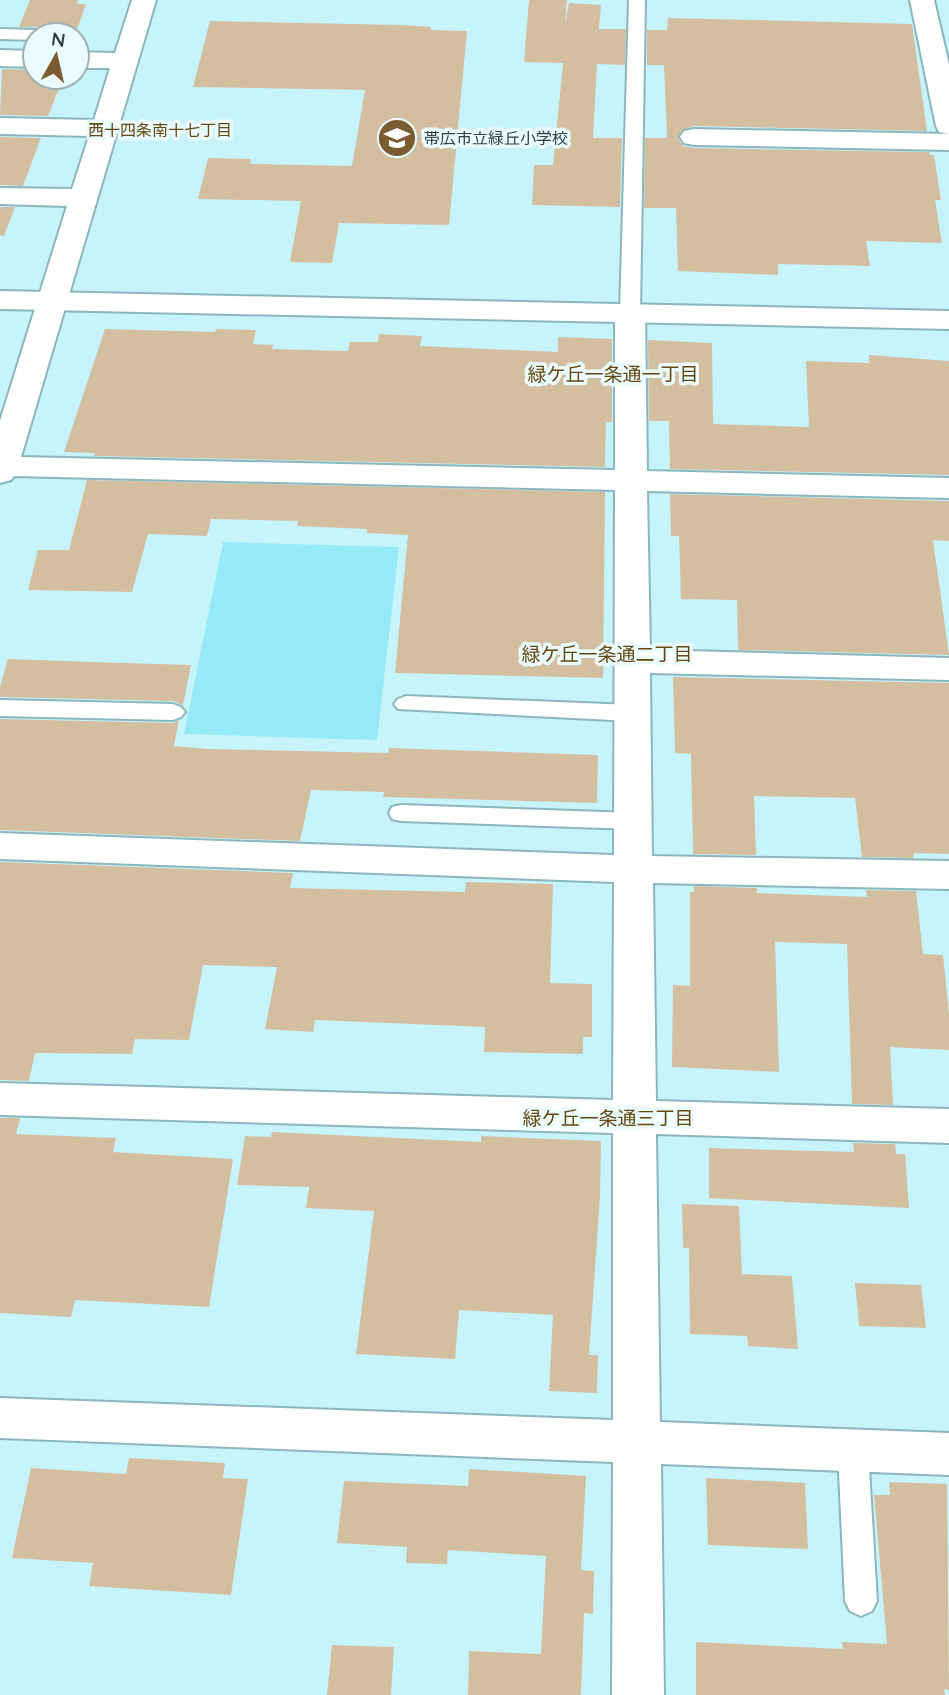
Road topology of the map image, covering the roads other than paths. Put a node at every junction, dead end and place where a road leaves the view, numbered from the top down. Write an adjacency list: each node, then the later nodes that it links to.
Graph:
1 (144, 0): 11 (street)
2 (637, 0): 21 (lane)
3 (922, 0): 13 (street)
4 (944, 0): 5 (street)
5 (949, 0)
6 (0, 34): 7 (lane)
7 (21, 35)
8 (0, 58): 9 (street)
9 (21, 59)
10 (91, 60): 11 (street)
11 (125, 61): 14 (street)
12 (0, 126): 14 (street)
13 (949, 126)
14 (105, 128): 18 (street)
15 (694, 136): 16 (street)
16 (949, 142)
17 (0, 196): 18 (street)
18 (84, 198): 20 (street)
19 (0, 300): 20 (street)
20 (52, 301): 21 (street); 23 (street)
21 (630, 313): 22 (street); 24 (street)
22 (949, 320)
23 (1, 468): 24 (street)
24 (631, 479): 25 (street); 26 (street)
25 (949, 488)
26 (632, 661): 27 (street); 31 (street)
27 (949, 669)
28 (406, 704): 31 (lane)
29 (0, 708): 30 (lane)
30 (173, 712)
31 (632, 713): 33 (street)
32 (401, 813): 33 (lane)
33 (633, 821): 35 (street)
34 (0, 846): 35 (street)
35 (633, 869): 36 (street); 38 (street)
36 (949, 875)
37 (0, 1099): 38 (street)
38 (635, 1116): 39 (street); 41 (street)
39 (949, 1126)
40 (0, 1418): 41 (street)
41 (636, 1445): 42 (street); 45 (street)
42 (853, 1451): 43 (street); 44 (lane)
43 (949, 1454)
44 (861, 1601)
45 (638, 1695)

